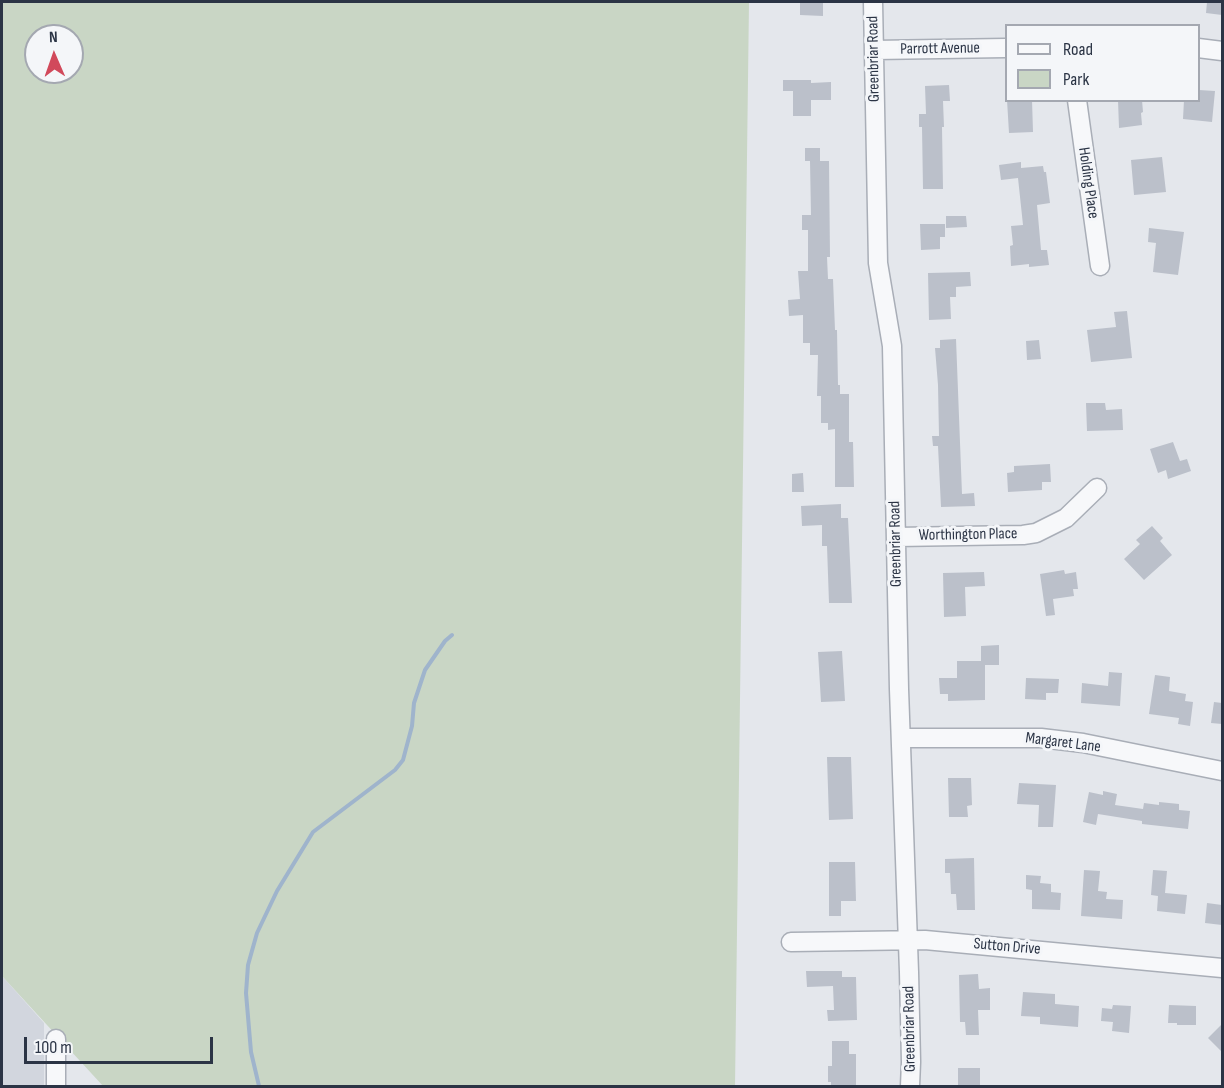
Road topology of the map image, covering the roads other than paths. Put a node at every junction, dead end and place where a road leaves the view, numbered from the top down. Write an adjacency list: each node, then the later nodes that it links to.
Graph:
1 (873, 2): 4 (street, Greenbriar Road)
2 (1005, 48): 4 (street, Parrott Avenue)
3 (1200, 48): 5 (street)
4 (874, 50): 9 (street, Greenbriar Road)
5 (1222, 51)
6 (1077, 102): 7 (street, Holding Place)
7 (1100, 266)
8 (1097, 488): 9 (street, Worthington Place)
9 (896, 537): 10 (street, Greenbriar Road)
10 (900, 738): 11 (street, Margaret Lane); 12 (street, Greenbriar Road)
11 (1222, 771)
12 (907, 940): 13 (street, Sutton Drive); 14 (street, Sutton Drive); 17 (street, Greenbriar Road)
13 (791, 942)
14 (1222, 969)
15 (56, 1039): 16 (street)
16 (56, 1086)
17 (910, 1086)

